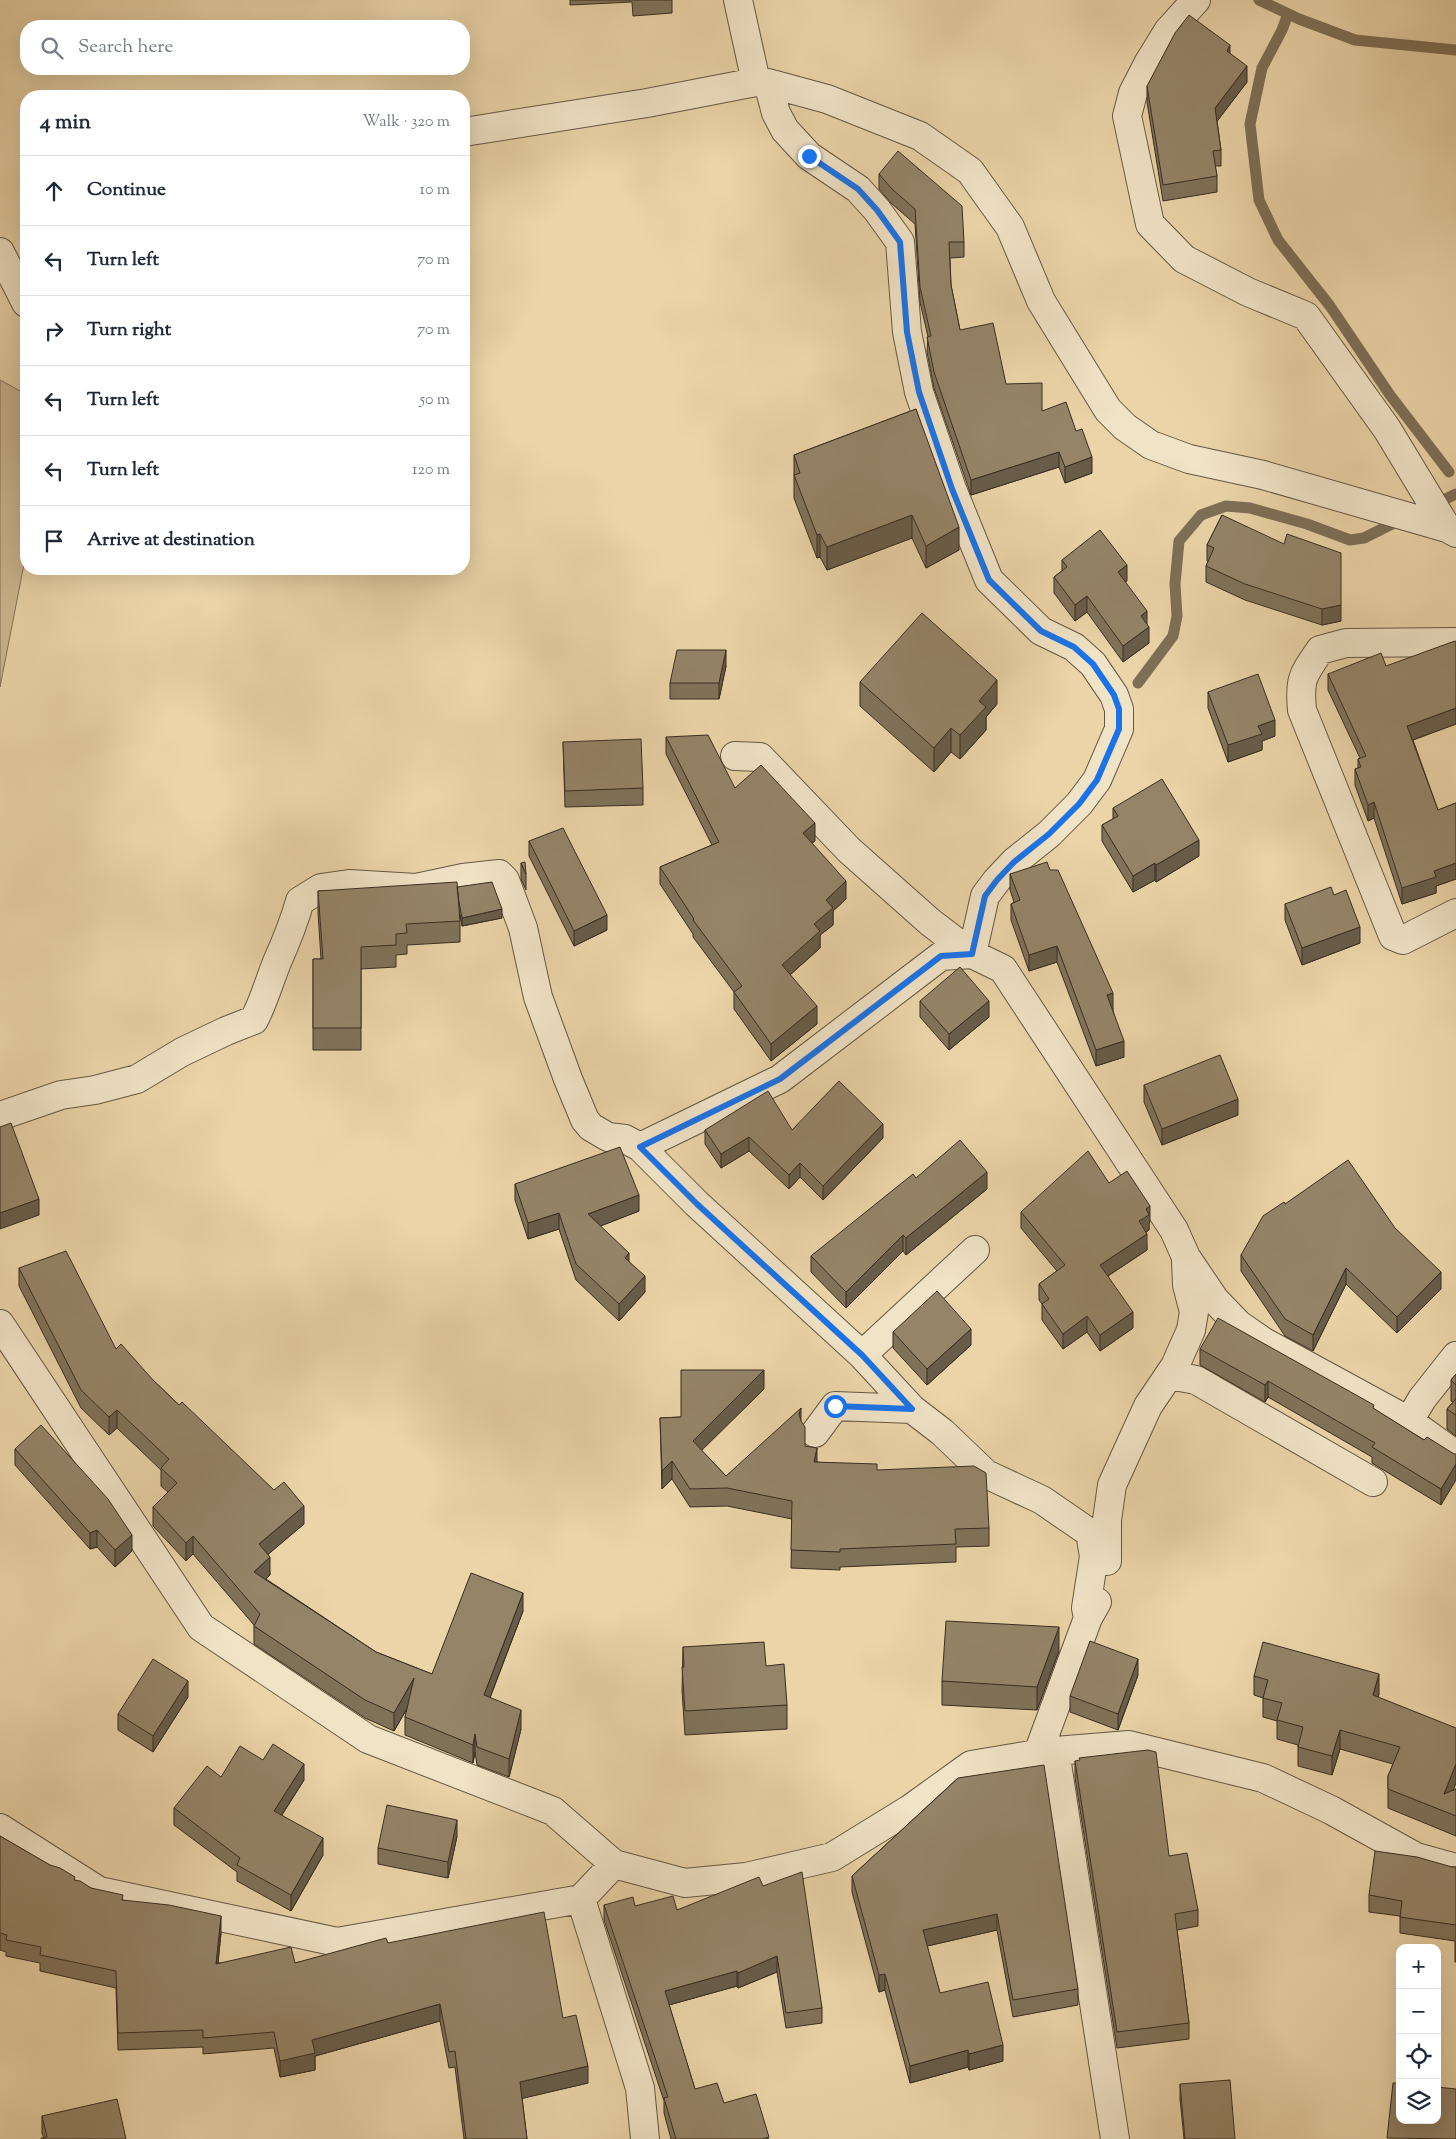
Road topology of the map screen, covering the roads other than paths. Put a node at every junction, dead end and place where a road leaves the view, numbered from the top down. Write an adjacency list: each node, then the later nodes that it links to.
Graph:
1 (738, 0): 3 (street)
2 (1196, 0): 7 (street)
3 (762, 83): 4 (street); 7 (street); 11 (street)
4 (470, 131)
5 (0, 252): 6 (street)
6 (20, 291)
7 (1451, 530)
8 (1456, 642): 10 (street)
9 (735, 756): 11 (street)
10 (1456, 913)
11 (972, 954): 13 (street); 15 (street)
12 (0, 1116): 13 (street)
13 (640, 1147): 17 (street)
14 (975, 1250): 17 (street)
15 (1186, 1257): 19 (street); 21 (street)
16 (0, 1324): 28 (street)
17 (862, 1355): 20 (street)
18 (1456, 1356): 21 (street)
19 (1169, 1375): 24 (street); 25 (street)
20 (912, 1409): 22 (street); 25 (street)
21 (1409, 1420): 23 (street)
22 (816, 1433)
23 (1456, 1456)
24 (1373, 1482)
25 (1088, 1618): 26 (street)
26 (1046, 1752): 28 (street); 29 (street); 32 (street)
27 (0, 1828): 30 (street)
28 (614, 1864): 30 (street)
29 (1456, 1868)
30 (580, 1899): 31 (street)
31 (645, 2139)
32 (1115, 2139)

